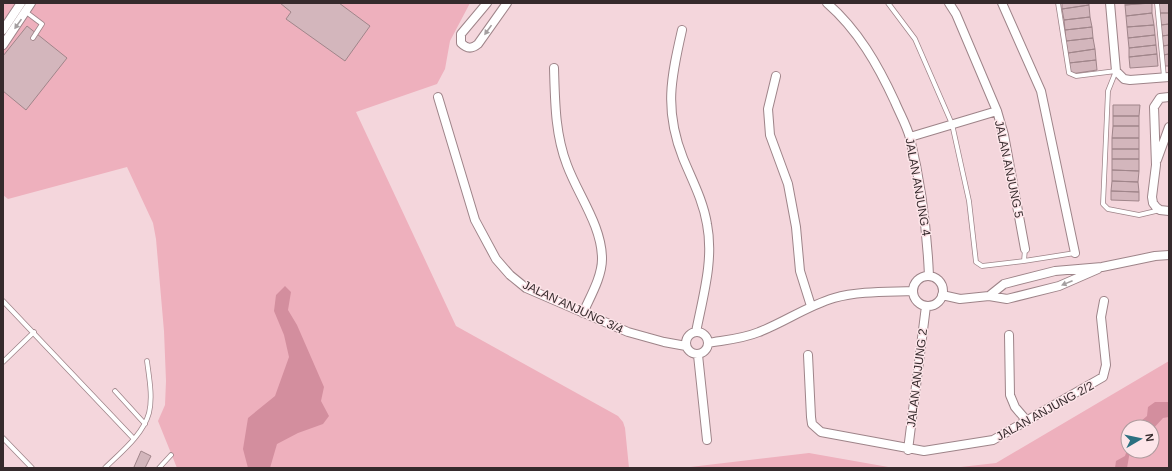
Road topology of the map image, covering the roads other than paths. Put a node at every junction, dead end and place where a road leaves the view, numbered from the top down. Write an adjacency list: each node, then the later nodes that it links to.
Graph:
1 (21, 3): 13 (street)
2 (31, 3): 12 (street)
3 (487, 3): 4 (street, one-way to 3)
4 (507, 3)
5 (827, 3): 26 (street, JALAN ANJUNG 4)
6 (888, 3): 24 (lane)
7 (949, 3): 23 (street, JALAN ANJUNG 5)
8 (1002, 3): 31 (street)
9 (1058, 3): 18 (lane)
10 (1110, 3): 18 (street)
11 (1157, 3): 20 (lane)
12 (26, 12): 15 (lane); 16 (street, one-way to 16)
13 (3, 30)
14 (682, 30): 45 (street)
15 (33, 38)
16 (3, 45)
17 (554, 68): 43 (street)
18 (1116, 70): 20 (street); 28 (lane)
19 (776, 76): 41 (street)
20 (1166, 77)
21 (438, 97): 43 (street, JALAN ANJUNG 3/4)
22 (1169, 97): 27 (street)
23 (997, 111): 24 (street); 30 (street, JALAN ANJUNG 5)
24 (952, 124): 26 (street); 33 (lane)
25 (1169, 127): 27 (street)
26 (910, 137): 35 (street, JALAN ANJUNG 4)
27 (1156, 165): 28 (street)
28 (1160, 210): 29 (street)
29 (1169, 211)
30 (1025, 249): 33 (lane)
31 (1076, 253): 33 (lane)
32 (1169, 255): 34 (street)
33 (1024, 261)
34 (1102, 267): 38 (street, one-way to 38); 38 (street)
35 (929, 276): 36 (street); 37 (street)
36 (913, 291): 41 (street); 42 (street)
37 (942, 294): 38 (street); 42 (street)
38 (989, 296)
39 (3, 300): 44 (lane)
40 (1104, 301): 54 (street, JALAN ANJUNG 2/2)
41 (812, 306): 47 (street)
42 (926, 306): 59 (street, JALAN ANJUNG 2)
43 (583, 314): 48 (street, JALAN ANJUNG 3/4)
44 (34, 332): 52 (lane); 57 (lane)
45 (696, 332): 47 (street); 48 (street)
46 (1009, 335): 54 (street)
47 (708, 343): 49 (street)
48 (686, 346): 49 (street)
49 (698, 355): 58 (street)
50 (808, 355): 59 (street, JALAN ANJUNG 2/2)
51 (147, 361): 55 (lane)
52 (3, 362)
53 (115, 391): 55 (lane)
54 (1028, 421): 59 (street, JALAN ANJUNG 2/2)
55 (145, 424): 57 (lane)
56 (3, 438): 61 (lane)
57 (133, 438): 62 (lane)
58 (707, 440)
59 (908, 450)
60 (171, 455): 63 (lane)
61 (32, 468)
62 (105, 468)
63 (159, 468)

